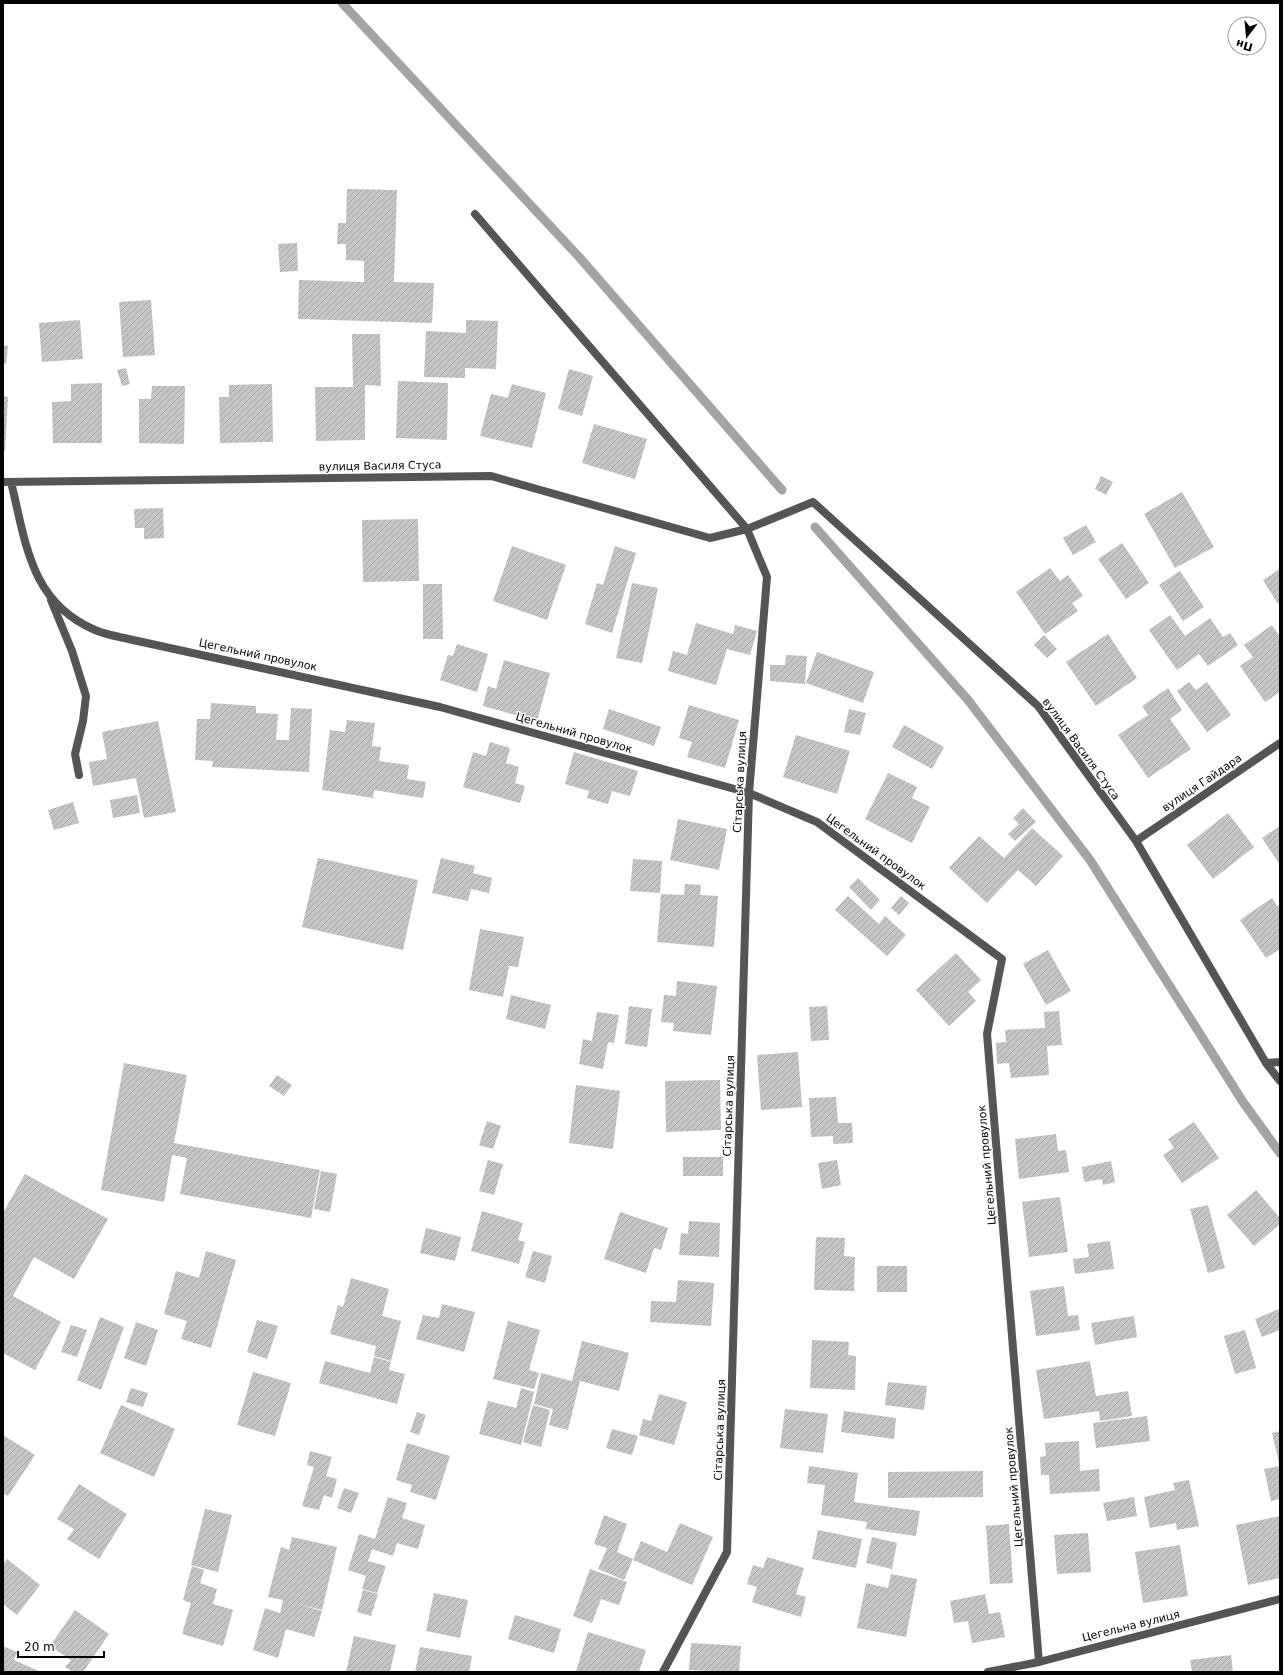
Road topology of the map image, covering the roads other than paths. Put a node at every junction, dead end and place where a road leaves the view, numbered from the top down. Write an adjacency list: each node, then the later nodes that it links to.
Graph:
1 (474, 214): 3 (street)
2 (7, 482): 3 (street, вулиця Василя Стуса); 4 (street, Цегельний провулок)
3 (747, 529): 7 (street, Сітарська вулиця); 8 (street, вулиця Василя Стуса)
4 (51, 600): 6 (street); 7 (street, Цегельний провулок)
5 (1280, 743): 8 (street, вулиця Гайдара)
6 (79, 775)
7 (749, 793): 13 (street, Цегельний провулок); 14 (street, Сітарська вулиця)
8 (1136, 841): 10 (street, вулиця Василя Стуса)
9 (1280, 1062): 10 (street)
10 (1266, 1063): 11 (street, вулиця Василя Стуса)
11 (1280, 1081)
12 (1280, 1600): 13 (street, Цегельна вулиця)
13 (1039, 1662): 15 (street, Цегельна вулиця)
14 (663, 1672)
15 (988, 1672)

